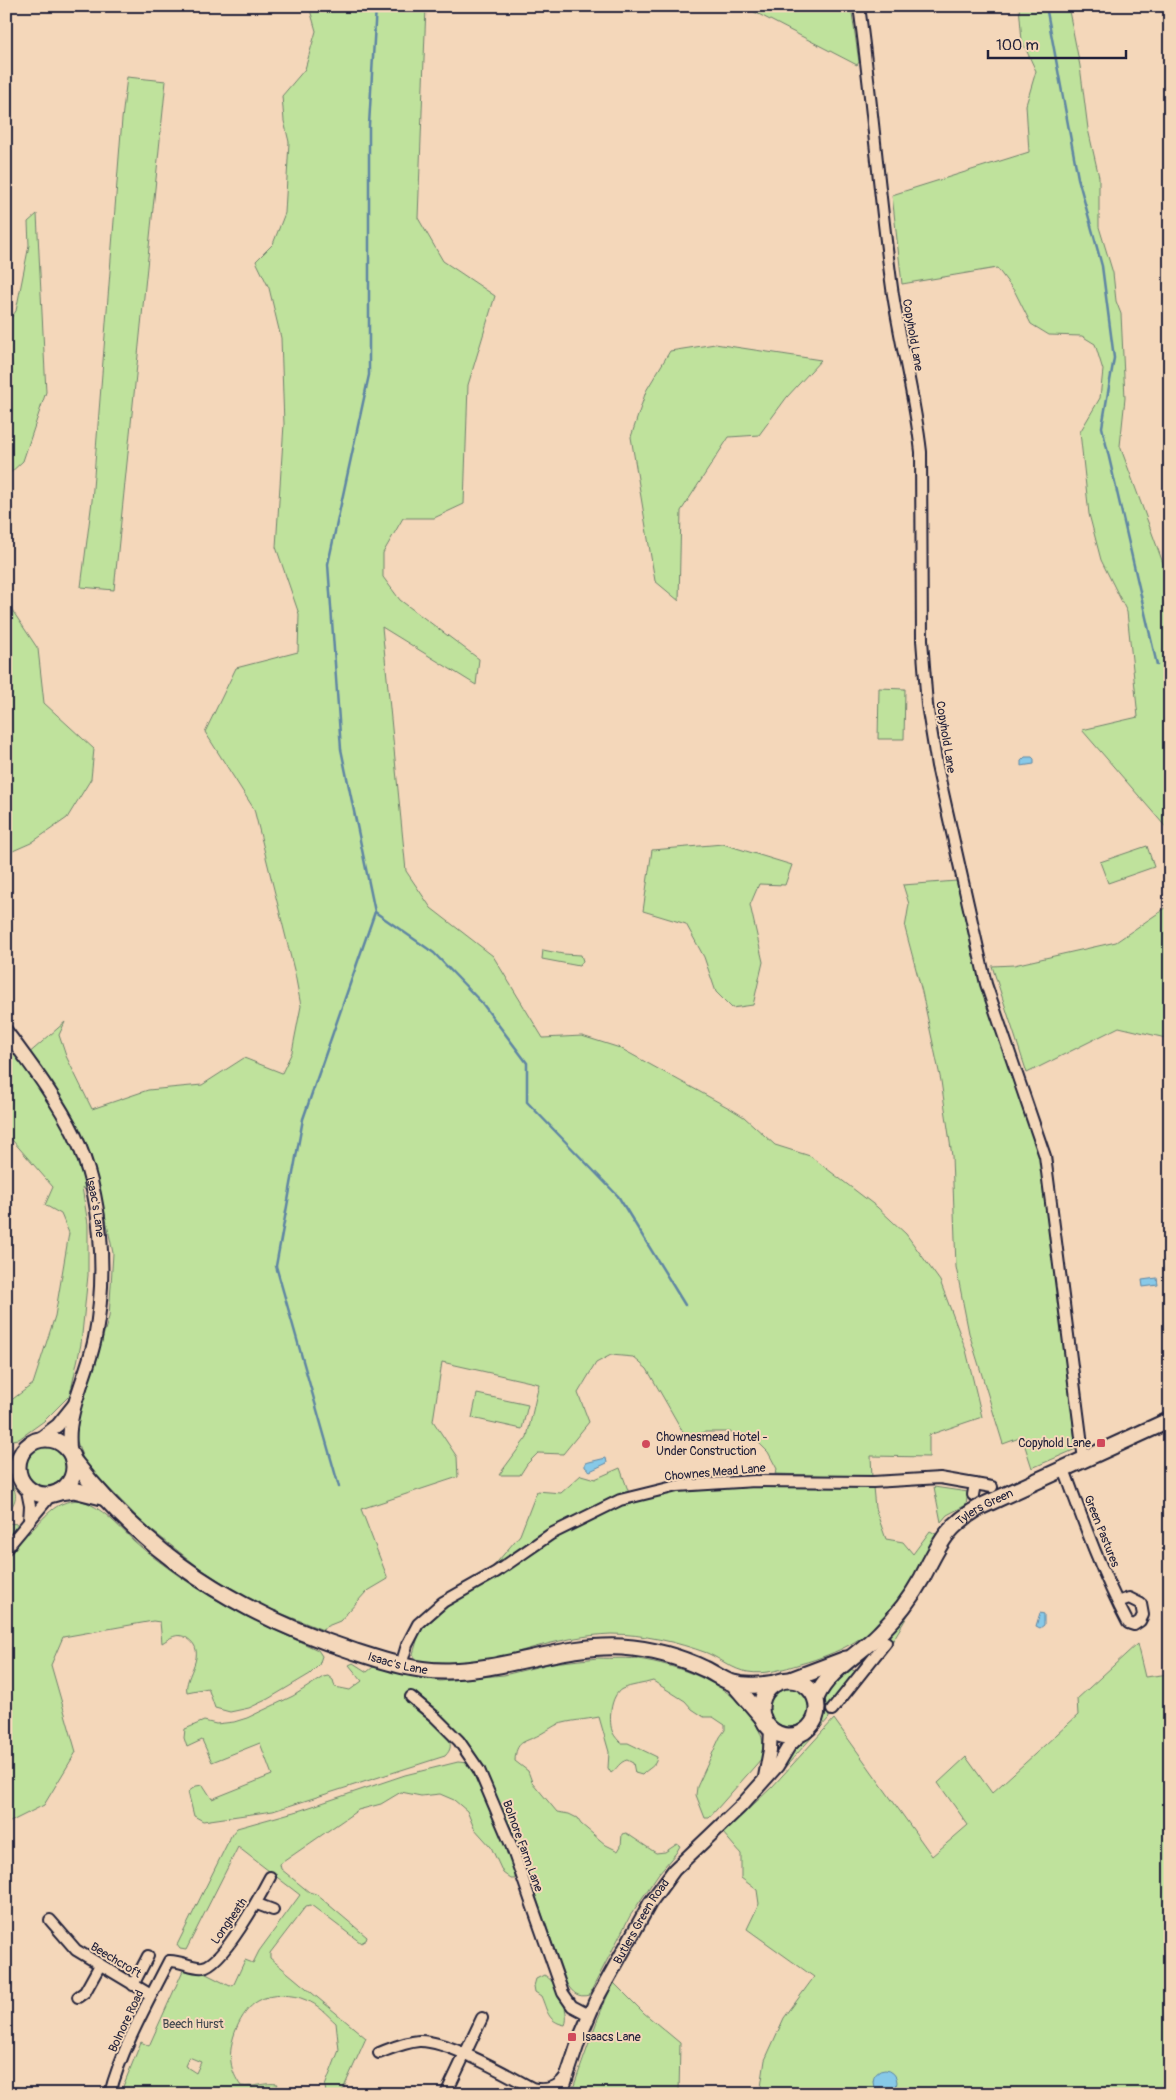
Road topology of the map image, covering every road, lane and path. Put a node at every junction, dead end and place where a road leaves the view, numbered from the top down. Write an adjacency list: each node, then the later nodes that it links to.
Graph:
1 (859, 6): 9 (street, Copyhold Lane)
2 (6, 1031): 3 (main road, Isaac's Lane)
3 (75, 1403): 5 (main road, Isaac's Lane); 7 (main road, Isaac's Lane)
4 (1170, 1420): 9 (highway, Tylers Green)
5 (37, 1441): 6 (highway); 7 (highway)
6 (24, 1450): 8 (highway); 12 (highway)
7 (72, 1456): 14 (highway); 15 (highway, Isaac's Lane)
8 (6, 1457)
9 (1084, 1460): 10 (highway, Tylers Green)
10 (1064, 1469): 18 (street, Green Pastures); 20 (highway, Tylers Green)
11 (6, 1470): 12 (highway)
12 (23, 1482): 14 (highway); 16 (street)
13 (992, 1487): 21 (street, Chownes Mead Lane)
14 (55, 1493): 15 (highway, Isaac's Lane); 16 (street)
15 (102, 1497): 21 (highway, Isaac's Lane)
16 (29, 1521): 17 (street)
17 (6, 1549)
18 (1118, 1602)
19 (886, 1642): 22 (street)
20 (852, 1658): 22 (street); 23 (highway, Tylers Green); 27 (highway, Tylers Green)
21 (401, 1665): 24 (highway, Isaac's Lane)
22 (862, 1672): 28 (street)
23 (793, 1680): 25 (highway); 27 (highway)
24 (733, 1683): 25 (highway, Isaac's Lane); 29 (highway, Isaac's Lane)
25 (776, 1683): 29 (highway)
26 (411, 1697): 42 (street, Bolnore Farm Lane)
27 (816, 1698): 30 (highway)
28 (832, 1710)
29 (767, 1724): 30 (highway); 31 (main road, Butlers Green Road)
30 (802, 1733): 31 (main road, Butlers Green Road)
31 (765, 1777): 42 (main road, Butlers Green Road)
32 (270, 1877): 33 (street, Longheath)
33 (256, 1904): 34 (street); 37 (street, Longheath)
34 (273, 1910)
35 (50, 1920): 38 (street, Beechcroft)
36 (148, 1956): 39 (street)
37 (169, 1960): 40 (street, Bolnore Road)
38 (100, 1965): 39 (street, Beechcroft); 41 (street)
39 (133, 1984): 40 (street, Beechcroft)
40 (152, 1995): 48 (street, Bolnore Road)
41 (78, 1997)
42 (589, 2015): 46 (main road, Butlers Green Road)
43 (482, 2018): 45 (street)
44 (379, 2053): 45 (street)
45 (465, 2055): 47 (street); 49 (street)
46 (570, 2069): 47 (street); 50 (main road, Butlers Green Road)
47 (541, 2092)
48 (110, 2094)
49 (446, 2094)
50 (561, 2094)

